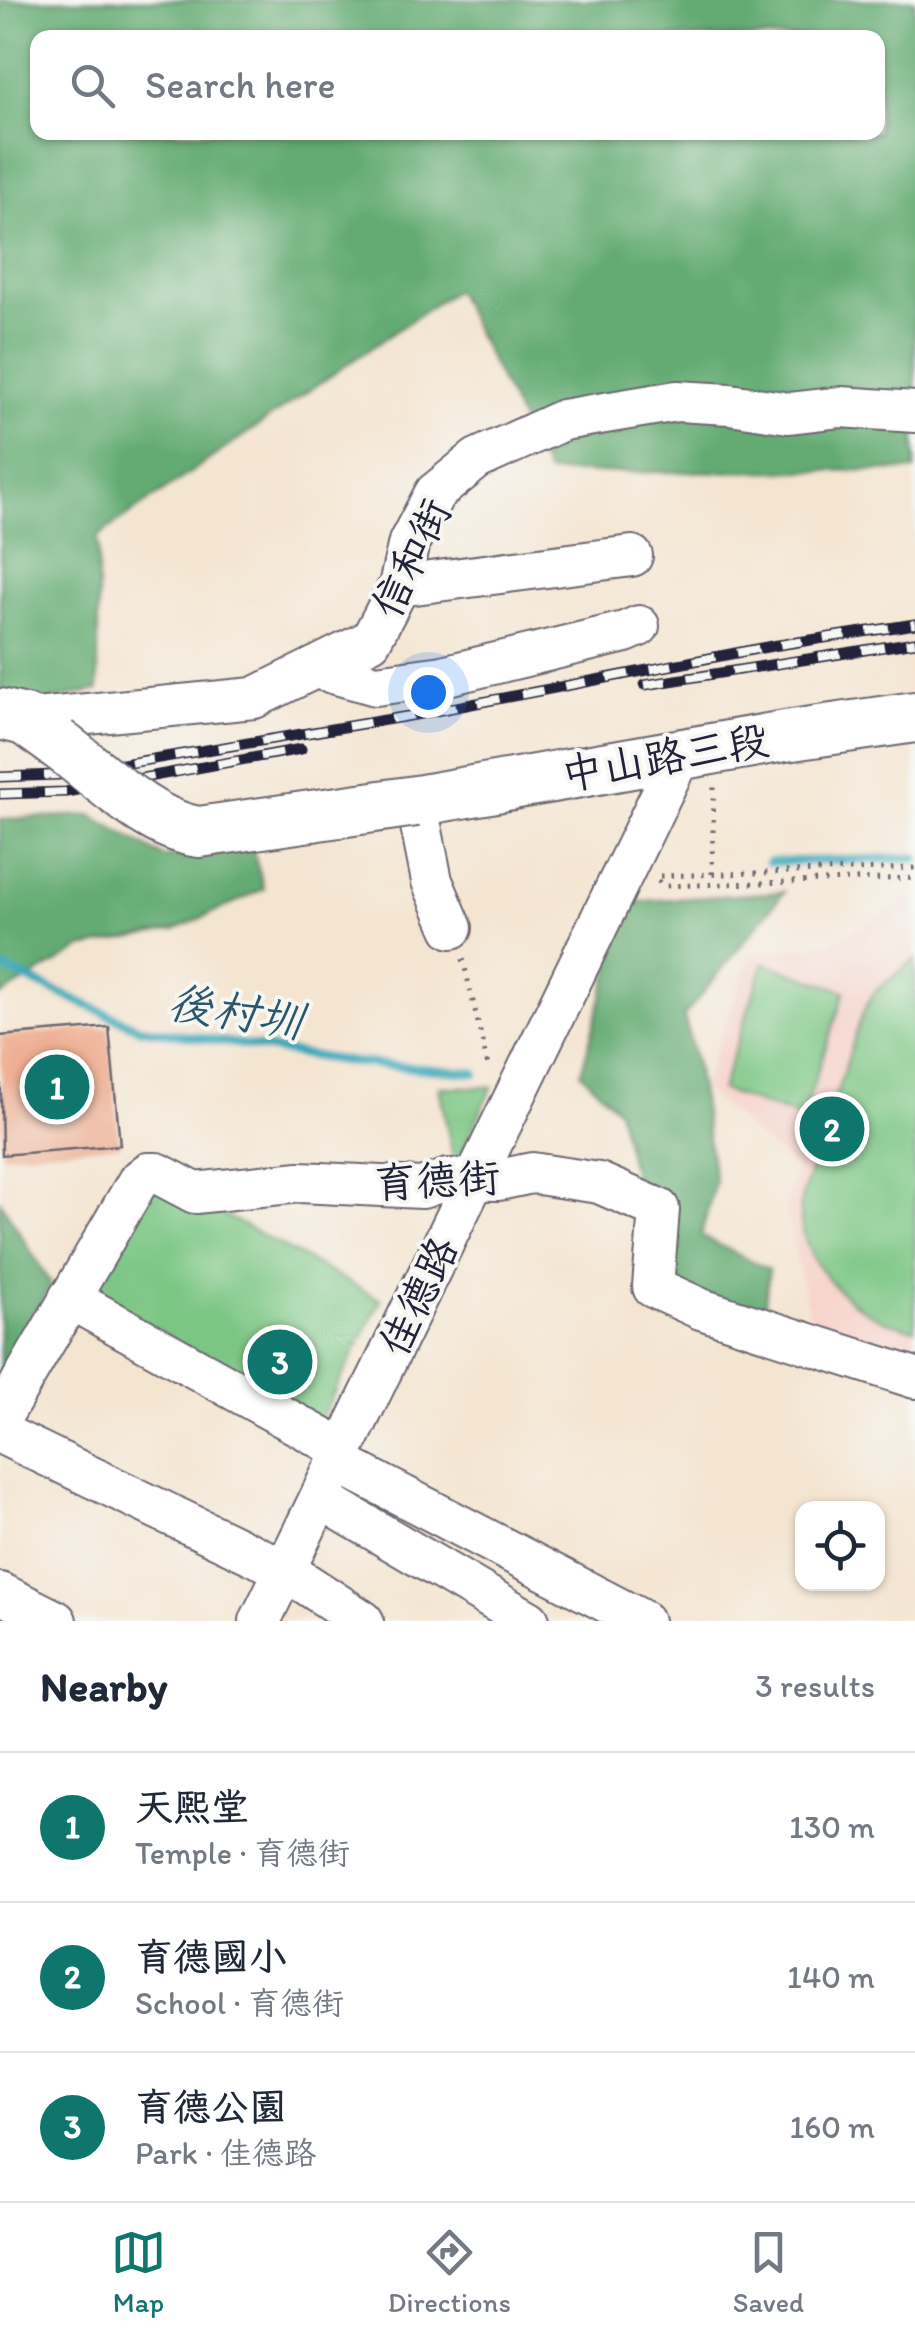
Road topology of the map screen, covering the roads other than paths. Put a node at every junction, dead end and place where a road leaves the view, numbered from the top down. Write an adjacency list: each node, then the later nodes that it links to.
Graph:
1 (915, 412): 3 (street, 信和街)
2 (632, 556): 3 (street)
3 (399, 586): 5 (street, 信和街)
4 (639, 626): 5 (street)
5 (315, 668): 7 (street, 信和街)
6 (915, 717): 8 (main road, 中山路三段)
7 (28, 726): 9 (main road, 中山路三段, bridge)
8 (698, 751): 9 (main road, 中山路三段); 11 (street, 佳德路)
9 (416, 801): 10 (street)
10 (452, 928)
11 (474, 1180): 12 (street, 育德街); 13 (street, 育德街); 16 (street, 佳德路)
12 (70, 1298): 14 (street, 育德街); 16 (street)
13 (915, 1378)
14 (0, 1419)
15 (0, 1433): 18 (street)
16 (340, 1456): 17 (street, 佳德路); 24 (street)
17 (320, 1498): 18 (street, 佳德路); 23 (street)
18 (285, 1570): 21 (street, 佳德路); 22 (street)
19 (0, 1593): 20 (street)
20 (56, 1621)
21 (260, 1621)
22 (362, 1621)
23 (529, 1621)
24 (643, 1621)

